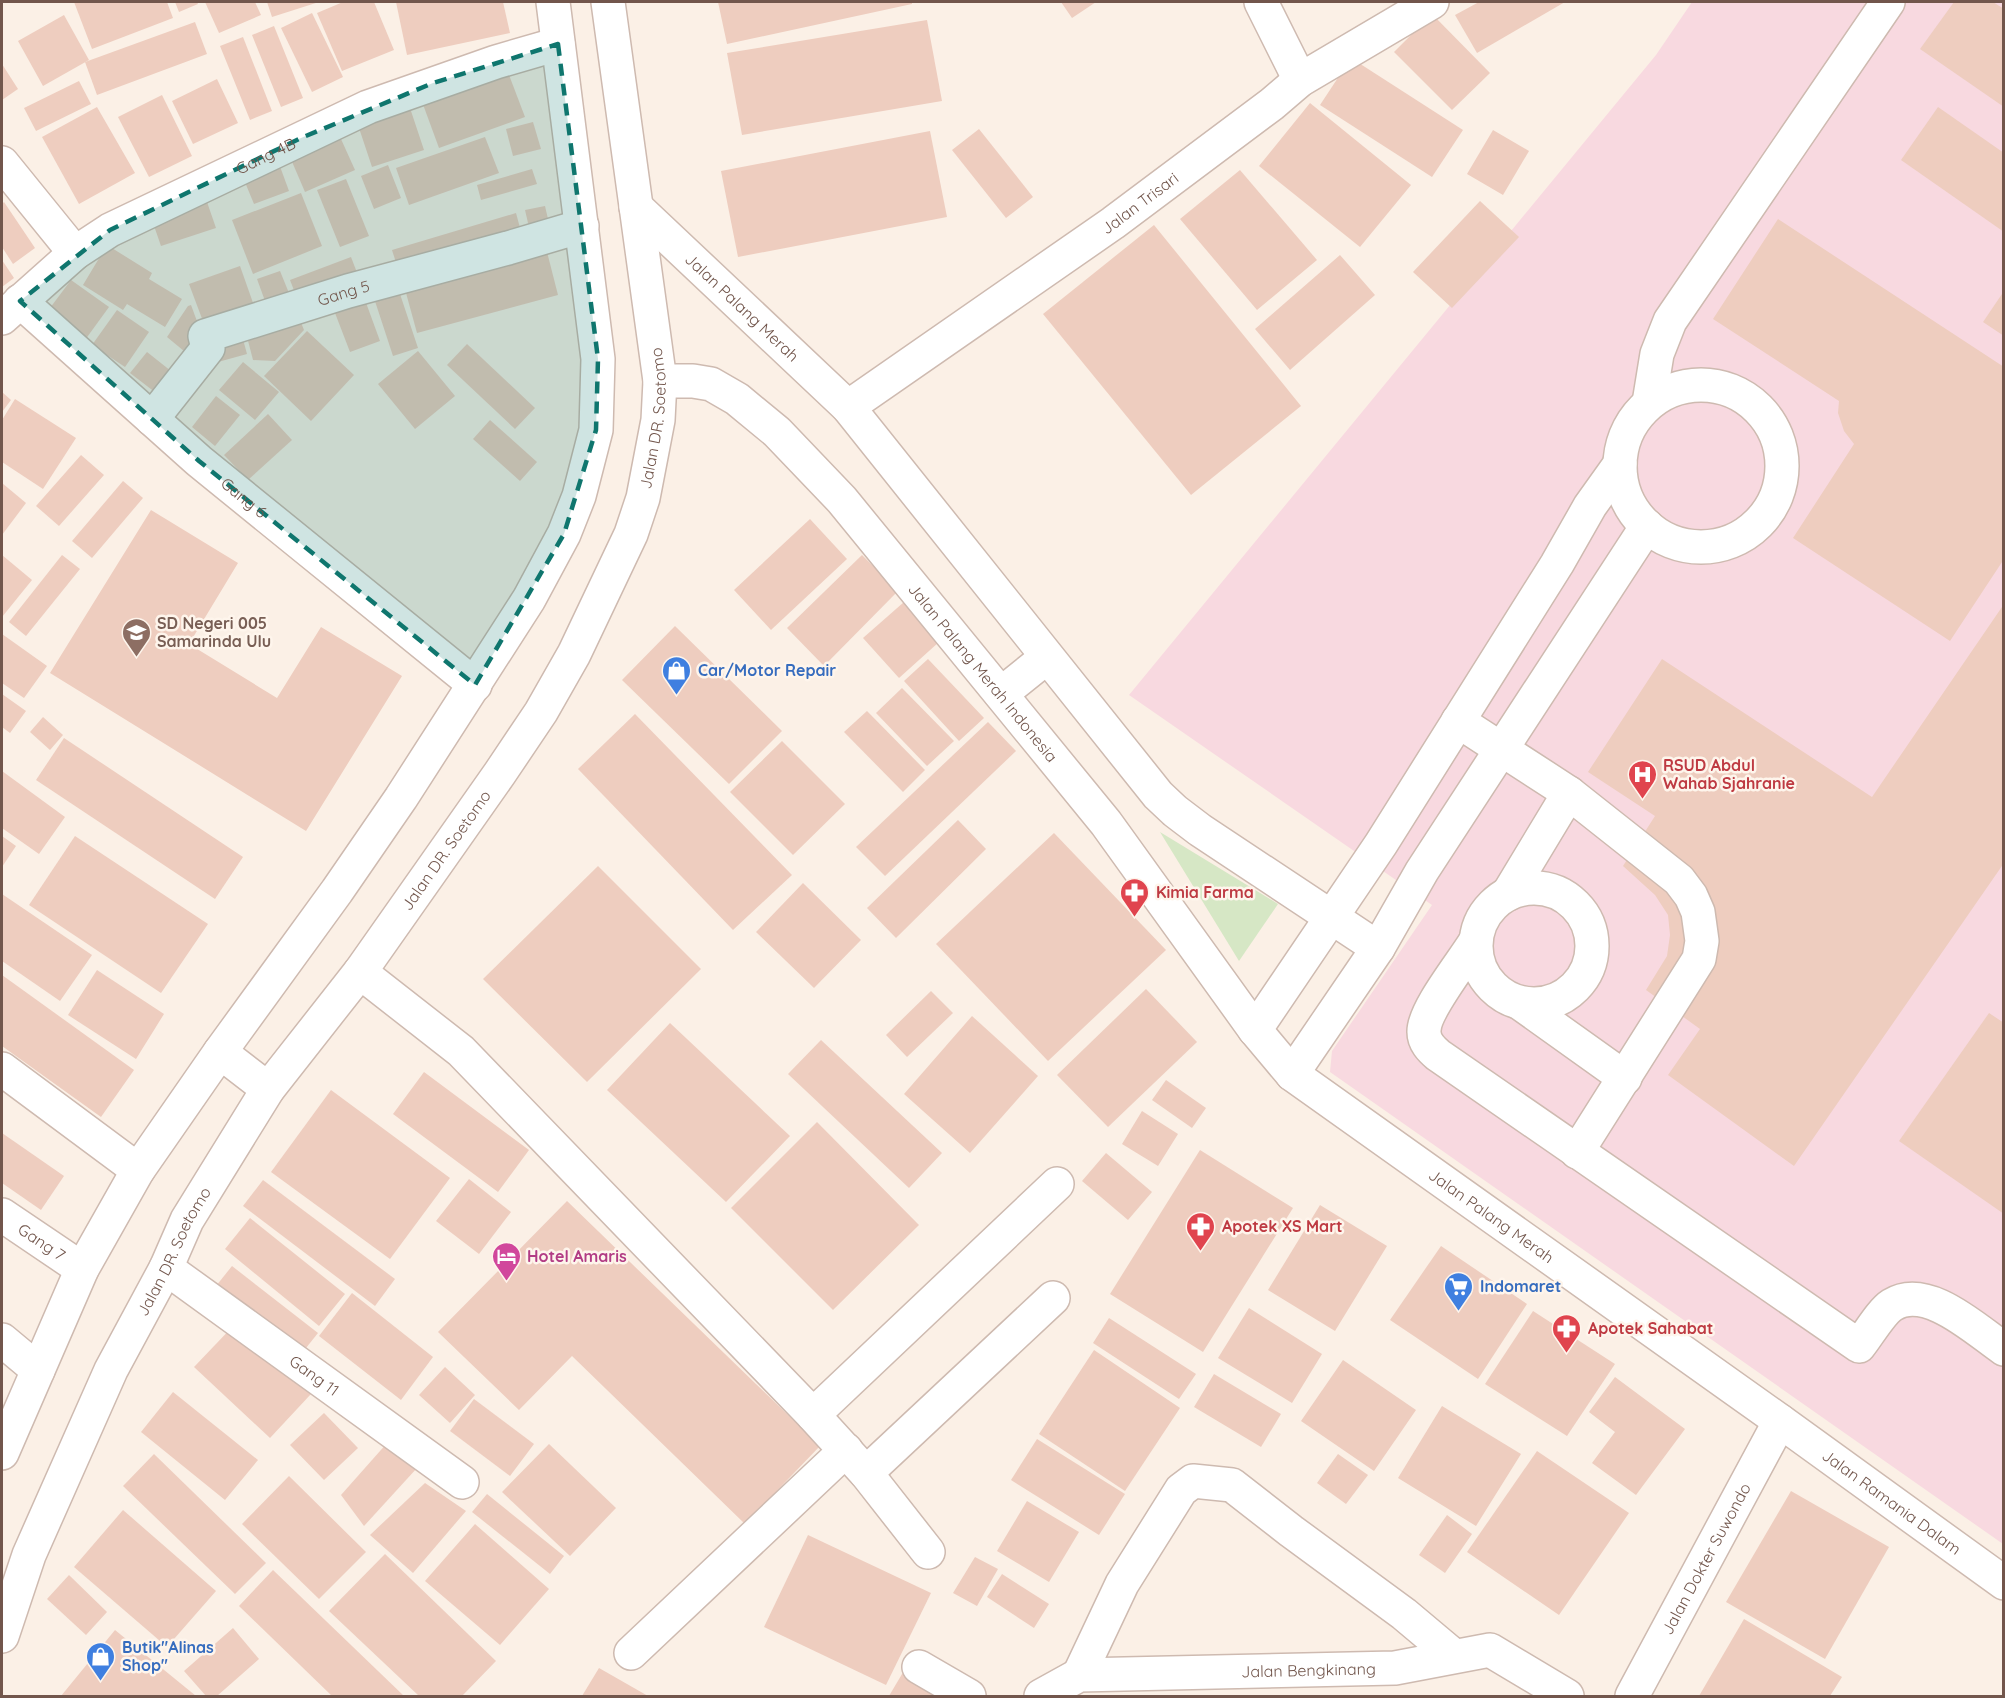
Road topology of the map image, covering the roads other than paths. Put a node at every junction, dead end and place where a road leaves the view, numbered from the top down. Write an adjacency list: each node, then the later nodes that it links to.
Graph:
1 (553, 2): 6 (street)
2 (608, 2): 9 (street, Jalan DR. Soetomo)
3 (1261, 2): 7 (street)
4 (1432, 2): 7 (street, Jalan Trisari)
5 (1888, 2): 14 (street)
6 (558, 44): 10 (street); 11 (street, Gang 4B)
7 (1299, 80): 15 (street, Jalan Trisari)
8 (2, 163): 11 (street)
9 (636, 207): 13 (street, Jalan DR. Soetomo); 15 (street, Jalan Palang Merah)
10 (582, 226): 16 (street, Gang 5); 20 (street)
11 (75, 254): 12 (street, Gang 4B)
12 (11, 310): 16 (street, Gang 6)
13 (660, 381): 21 (street, Jalan Palang Merah Indonesia); 29 (street, Jalan DR. Soetomo)
14 (1649, 404): 17 (street); 18 (street)
15 (848, 407): 19 (street)
16 (152, 419): 20 (street, Gang 6)
17 (1620, 464): 18 (street); 22 (street)
18 (1647, 526): 23 (street)
19 (1047, 657): 21 (street); 26 (street)
20 (475, 685): 32 (street)
21 (1001, 694): 31 (street, Jalan Palang Merah Indonesia)
22 (1458, 722): 23 (street); 26 (street)
23 (1502, 750): 24 (street); 28 (street)
24 (1569, 793): 25 (street); 35 (street)
25 (1508, 894): 27 (street); 30 (street)
26 (1332, 916): 28 (street); 31 (street)
27 (1475, 942): 30 (street); 37 (street)
28 (1378, 948): 34 (street)
29 (360, 972): 36 (street, Jalan DR. Soetomo); 47 (street)
30 (1520, 1003): 35 (street)
31 (1255, 1030): 34 (street, Jalan Palang Merah)
32 (220, 1052): 36 (street); 38 (street)
33 (2, 1069): 38 (street)
34 (1292, 1074): 48 (street, Jalan Palang Merah)
35 (1625, 1077): 37 (street)
36 (268, 1089): 41 (street, Jalan DR. Soetomo)
37 (1577, 1152): 45 (street)
38 (138, 1170): 42 (street)
39 (1057, 1184): 47 (street)
40 (2, 1215): 42 (street, Gang 7)
41 (166, 1268): 51 (street, Gang 11); 54 (street, Jalan DR. Soetomo)
42 (82, 1269): 46 (street)
43 (1053, 1298): 50 (street)
44 (2, 1340): 46 (street)
45 (2004, 1349)
46 (38, 1370): 49 (street)
47 (813, 1415): 50 (street)
48 (1780, 1420): 53 (street, Jalan Ramania Dalam); 62 (street, Jalan Dokter Suwondo)
49 (2, 1453)
50 (856, 1462): 52 (street); 55 (street)
51 (462, 1482)
52 (928, 1552)
53 (2004, 1583)
54 (2, 1636)
55 (632, 1653)
56 (1454, 1656): 58 (street, Jalan Bengkinang); 58 (street); 61 (street, Jalan Bengkinang)
57 (919, 1667): 59 (street)
58 (1079, 1675): 60 (street, Jalan Bengkinang)
59 (969, 1696)
60 (1041, 1696)
61 (1567, 1696)
62 (1632, 1696)

